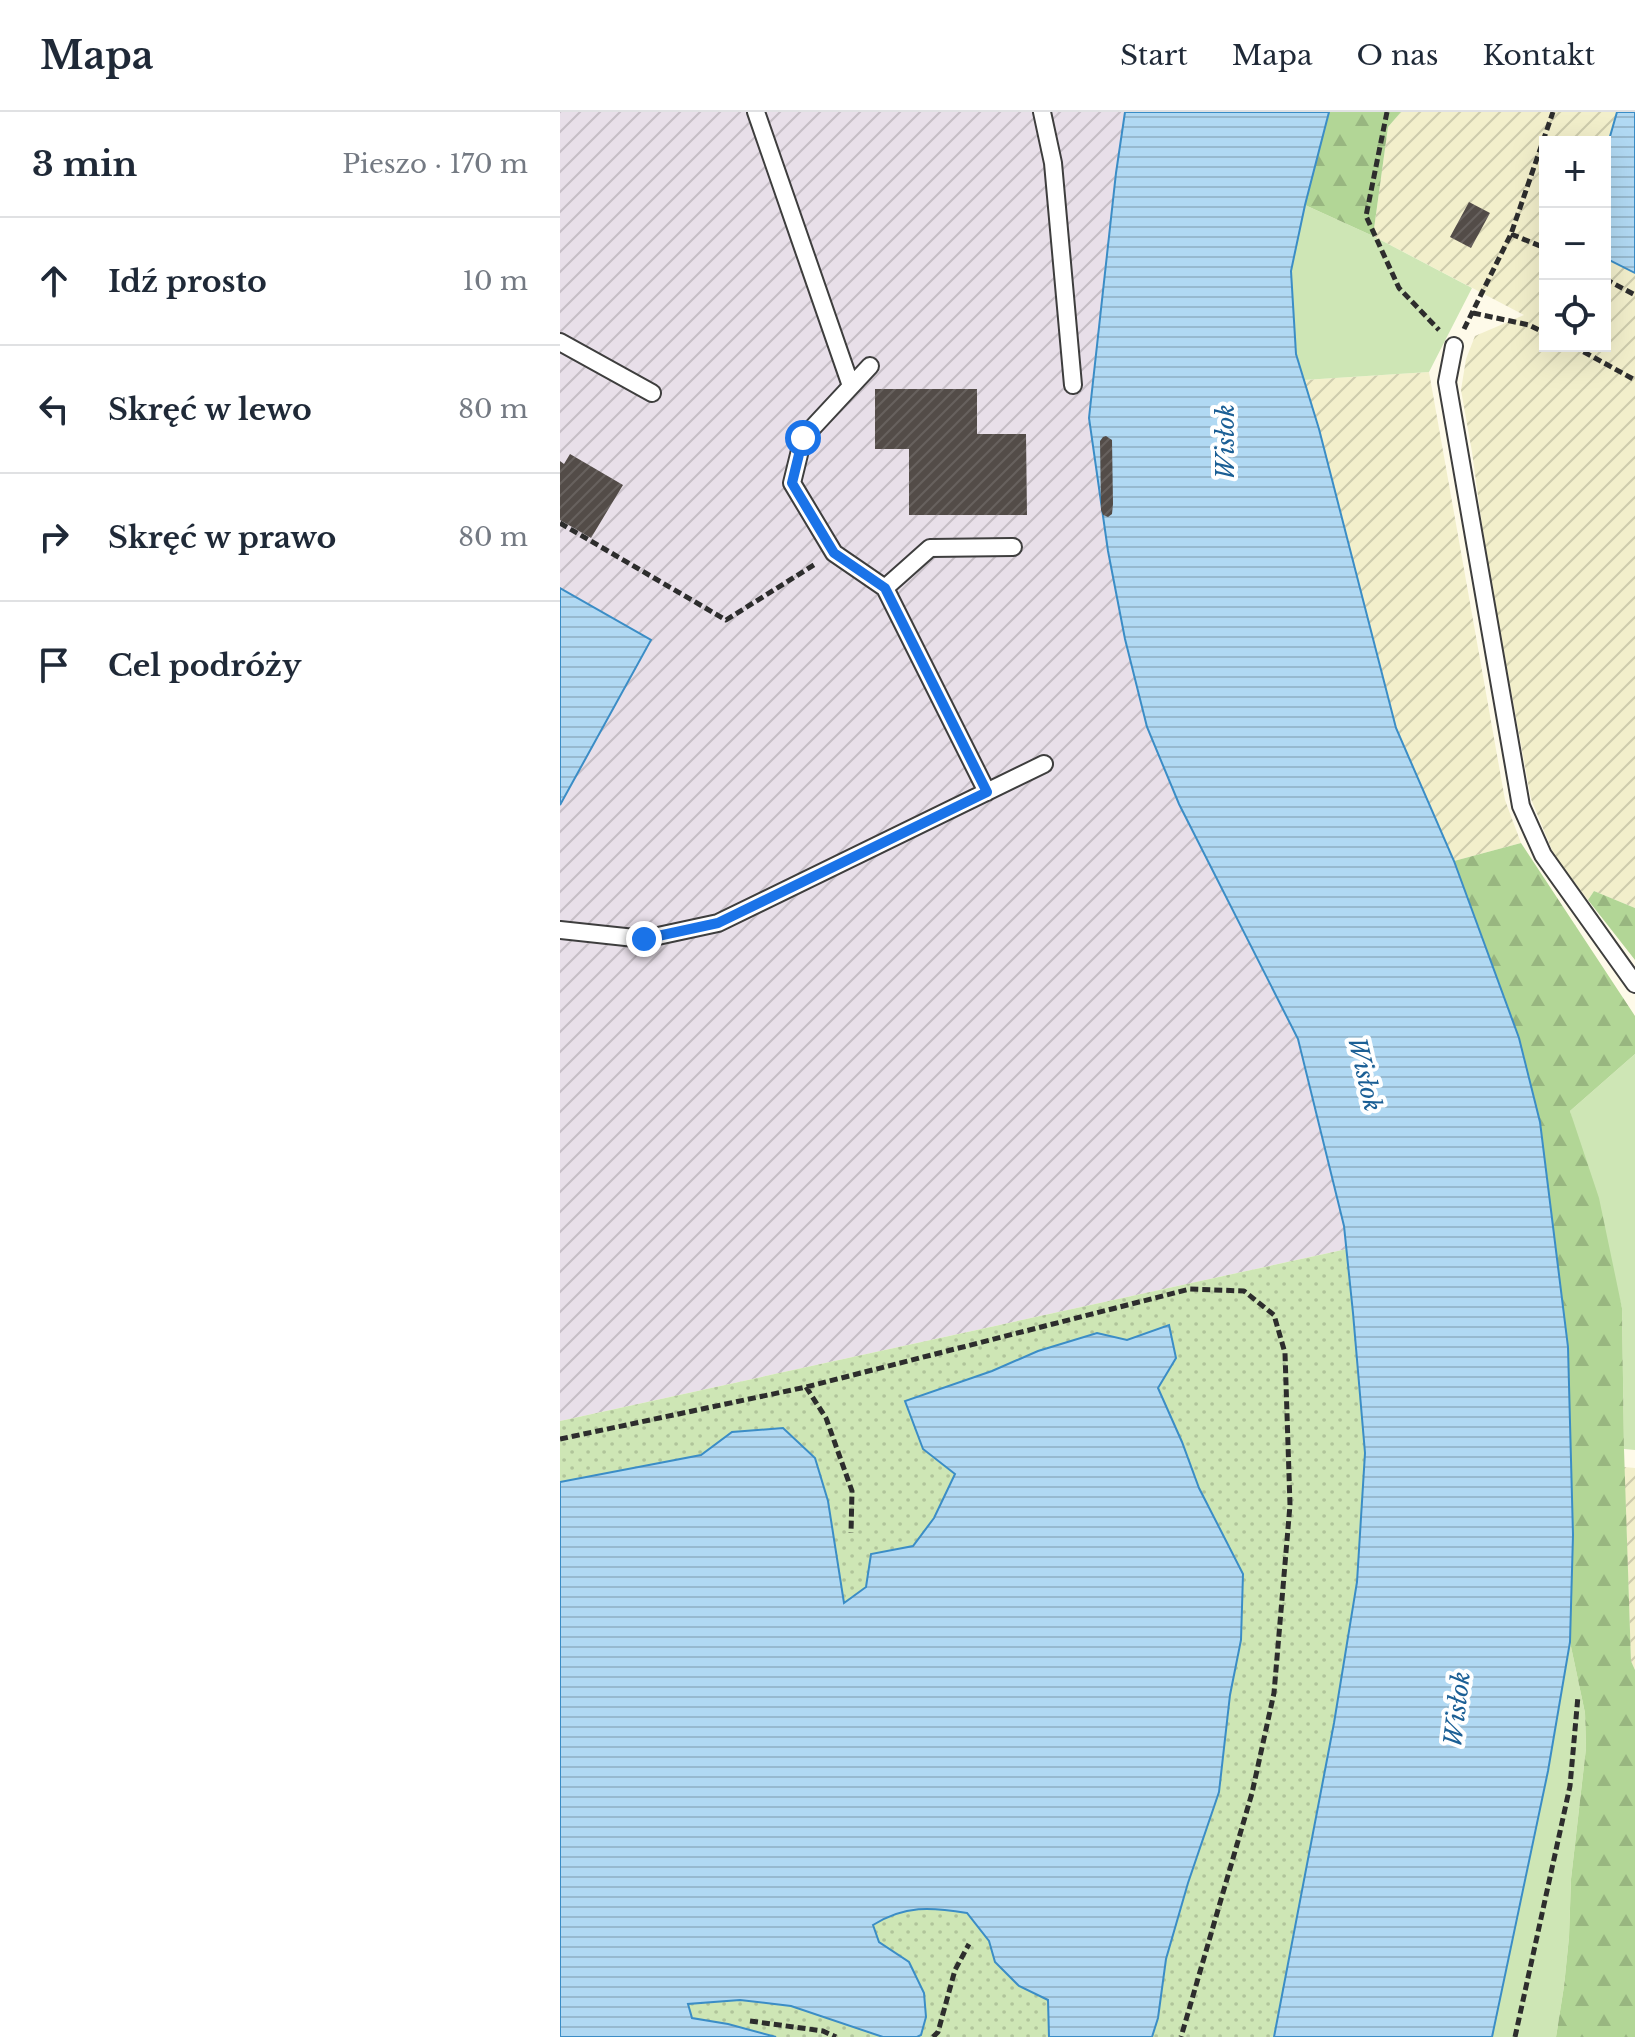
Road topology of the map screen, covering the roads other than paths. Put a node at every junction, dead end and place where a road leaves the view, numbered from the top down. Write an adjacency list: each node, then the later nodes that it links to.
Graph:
1 (756, 112): 7 (lane)
2 (1042, 112): 6 (lane)
3 (560, 342): 8 (lane)
4 (1454, 346): 14 (lane)
5 (870, 366): 7 (lane)
6 (1073, 385)
7 (851, 386): 10 (lane)
8 (652, 393)
9 (1013, 547): 10 (lane)
10 (885, 588): 12 (lane)
11 (1044, 764): 12 (lane)
12 (987, 792): 13 (lane)
13 (560, 930)
14 (1635, 984)

